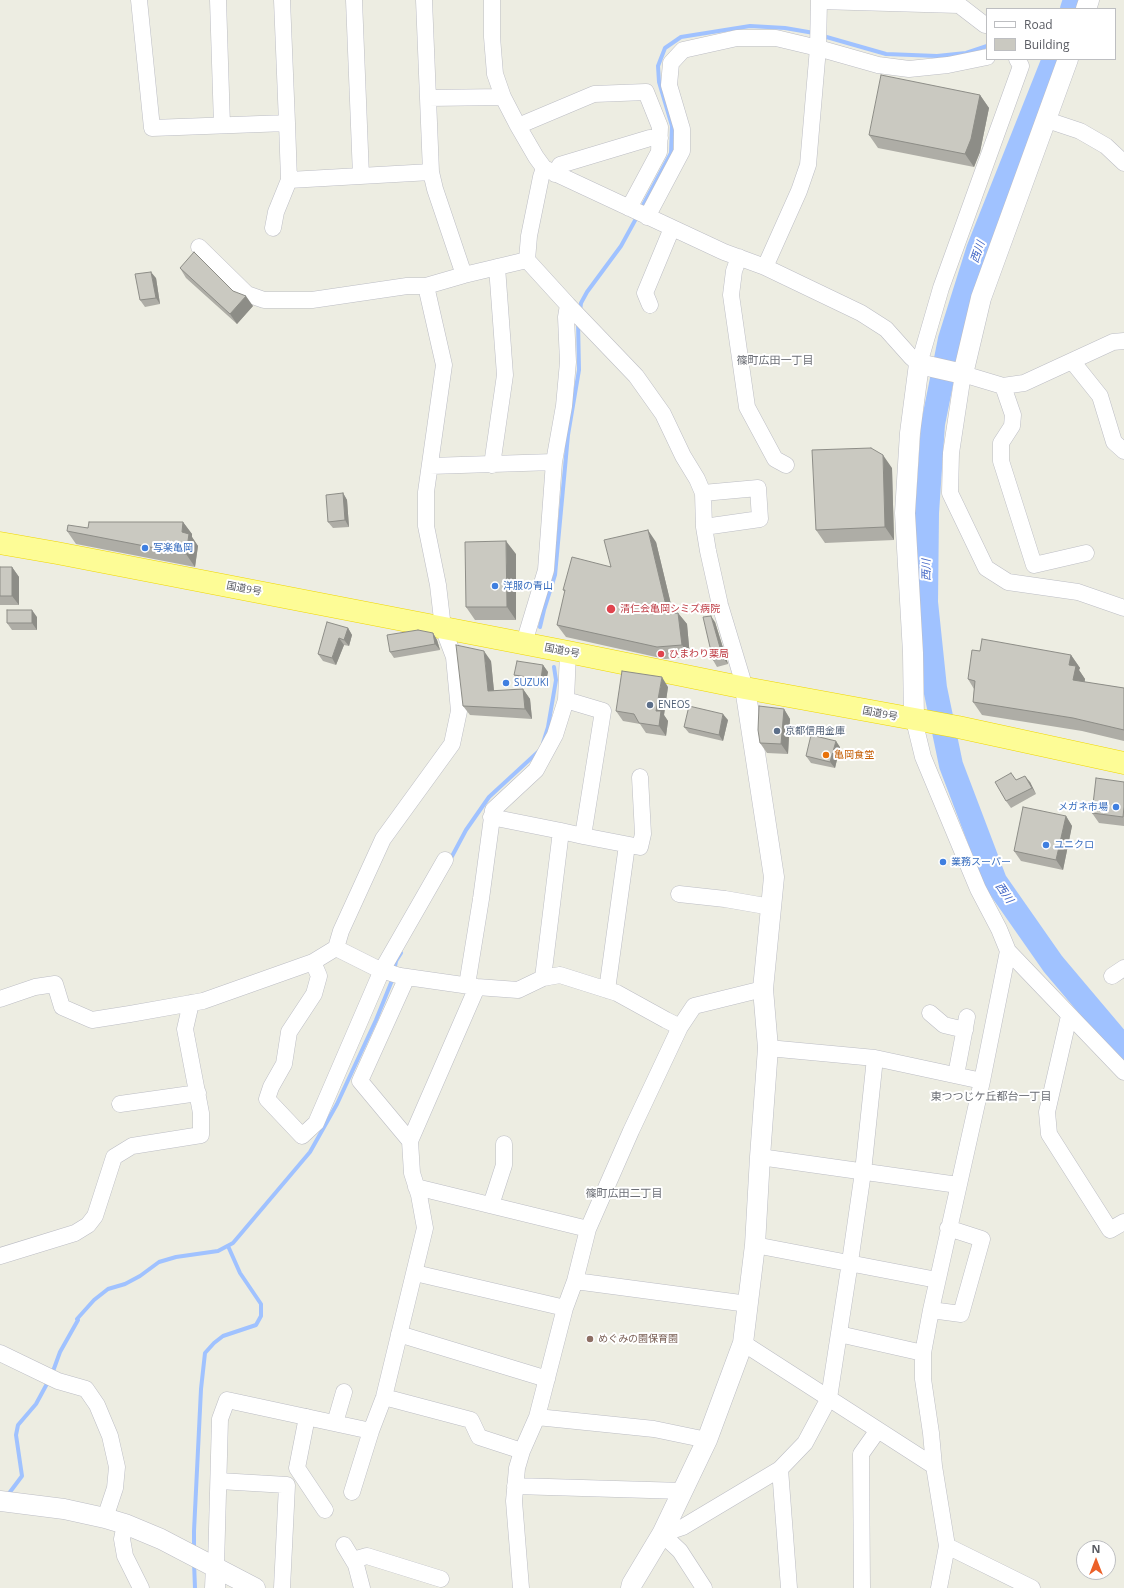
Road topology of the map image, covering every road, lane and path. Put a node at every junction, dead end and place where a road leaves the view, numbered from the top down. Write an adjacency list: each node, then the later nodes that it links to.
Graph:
1 (140, 0): 18 (street)
2 (218, 0): 18 (street)
3 (282, 0): 17 (street)
4 (354, 0): 24 (street)
5 (424, 0): 15 (street)
6 (492, 0): 14 (street)
7 (819, 1): 8 (street); 10 (street)
8 (957, 3): 9 (street)
9 (985, 25)
10 (818, 48): 11 (street); 27 (street); 34 (street)
11 (986, 57)
12 (1018, 60): 41 (street)
13 (1068, 60): 16 (street)
14 (503, 97): 15 (street); 19 (street)
15 (428, 98): 23 (street)
16 (1047, 120): 21 (street); 42 (street)
17 (287, 123): 18 (street); 25 (street)
18 (222, 125)
19 (518, 126): 20 (street); 22 (street)
20 (660, 138): 22 (street); 26 (street)
21 (1124, 163)
22 (549, 171): 26 (street); 32 (street)
23 (431, 172): 24 (street); 35 (street)
24 (361, 176): 25 (street)
25 (289, 180): 28 (street)
26 (629, 208): 27 (street)
27 (647, 217): 29 (street)
28 (273, 228)
29 (672, 228): 31 (street); 37 (street)
30 (199, 247): 36 (street)
31 (739, 258): 34 (street); 47 (street)
32 (528, 260): 33 (street); 38 (street)
33 (498, 266): 35 (street); 46 (street)
34 (765, 267): 41 (street)
35 (464, 275): 36 (street)
36 (426, 286): 48 (street)
37 (650, 305)
38 (568, 306): 45 (street); 49 (street)
39 (1124, 341): 40 (street)
40 (1072, 360): 43 (street); 44 (street)
41 (924, 365): 42 (street); 59 (street)
42 (959, 373): 43 (street); 53 (street)
43 (1003, 386): 52 (street)
44 (1124, 451)
45 (554, 462): 46 (street); 55 (street)
46 (492, 465): 48 (street)
47 (786, 465)
48 (430, 466): 54 (street)
49 (703, 493): 50 (street); 50 (street)
50 (704, 526): 57 (street)
51 (0, 543): 54 (highway, 国道9号)
52 (1086, 553)
53 (1124, 608)
54 (443, 628): 55 (highway, 国道9号); 69 (street)
55 (524, 643): 56 (highway, 国道9号)
56 (568, 652): 57 (highway, 国道9号); 58 (street)
57 (745, 688): 59 (highway, 国道9号); 68 (street)
58 (566, 700): 62 (street); 64 (street)
59 (920, 721): 60 (highway, 国道9号); 70 (street)
60 (1124, 763)
61 (640, 777): 65 (street)
62 (491, 817): 63 (street); 75 (street)
63 (561, 831): 64 (street); 74 (street)
64 (583, 836): 65 (street)
65 (627, 845): 77 (street)
66 (445, 860): 72 (street)
67 (679, 894): 68 (street)
68 (771, 907): 76 (street)
69 (336, 948): 71 (street); 72 (street)
70 (1008, 950): 81 (street); 87 (street)
71 (313, 962): 72 (street); 79 (street)
72 (382, 970): 73 (street)
73 (406, 977): 75 (street); 90 (street)
74 (543, 978): 75 (street); 77 (street)
75 (472, 986): 90 (street)
76 (763, 989): 82 (street); 83 (street)
77 (607, 990): 82 (street)
78 (0, 999): 79 (street)
79 (191, 1003): 88 (street)
80 (930, 1013): 86 (street)
81 (1069, 1016): 85 (street); 97 (street)
82 (680, 1027): 99 (street)
83 (768, 1048): 84 (street); 92 (street)
84 (875, 1058): 86 (street); 93 (street)
85 (1124, 1072)
86 (956, 1075): 87 (street)
87 (982, 1081): 94 (street)
88 (198, 1093): 89 (street); 101 (street)
89 (120, 1104)
90 (410, 1141): 95 (street)
91 (504, 1144): 96 (street)
92 (760, 1157): 93 (street); 100 (street)
93 (863, 1172): 94 (street); 102 (street)
94 (958, 1185): 98 (street)
95 (416, 1187): 96 (street); 103 (street)
96 (491, 1205): 99 (street)
97 (1124, 1222)
98 (948, 1228): 104 (street); 108 (street)
99 (588, 1229): 105 (street)
100 (755, 1245): 102 (street); 106 (street)
101 (0, 1256)
102 (850, 1262): 104 (street); 110 (street)
103 (415, 1273): 107 (street); 109 (street)
104 (937, 1280): 108 (street)
105 (575, 1281): 106 (street); 107 (street)
106 (748, 1304): 111 (street)
107 (565, 1308): 114 (street)
108 (931, 1310): 113 (street)
109 (400, 1334): 114 (street); 116 (street)
110 (839, 1334): 113 (street); 117 (street)
111 (744, 1342): 117 (street); 123 (street)
112 (0, 1353): 133 (street)
113 (923, 1353): 125 (street)
114 (547, 1379): 119 (street)
115 (344, 1392): 120 (street)
116 (384, 1397): 122 (street); 124 (street)
117 (829, 1398): 121 (street); 126 (street)
118 (307, 1417): 120 (street); 127 (street); 132 (street)
119 (537, 1417): 123 (street); 124 (street)
120 (335, 1423): 122 (street)
121 (878, 1430): 125 (street); 150 (street)
122 (371, 1431): 130 (street)
123 (707, 1440): 129 (street)
124 (522, 1451): 128 (street)
125 (934, 1466): 137 (street)
126 (780, 1469): 135 (street); 149 (street)
127 (219, 1481): 139 (street); 144 (street)
128 (515, 1486): 129 (street); 146 (street)
129 (682, 1491): 135 (street)
130 (352, 1492)
131 (0, 1501): 133 (street)
132 (325, 1510)
133 (105, 1518): 134 (street)
134 (125, 1524): 139 (street); 141 (street)
135 (662, 1534): 147 (street); 148 (street)
136 (344, 1545): 138 (street)
137 (947, 1546): 151 (street); 152 (street)
138 (353, 1560): 140 (street); 145 (street)
139 (216, 1566): 142 (street); 143 (street)
140 (441, 1579)
141 (141, 1588)
142 (215, 1588)
143 (255, 1588)
144 (282, 1588)
145 (362, 1588)
146 (521, 1588)
147 (631, 1588)
148 (704, 1588)
149 (788, 1588)
150 (862, 1588)
151 (939, 1588)
152 (1032, 1588)

